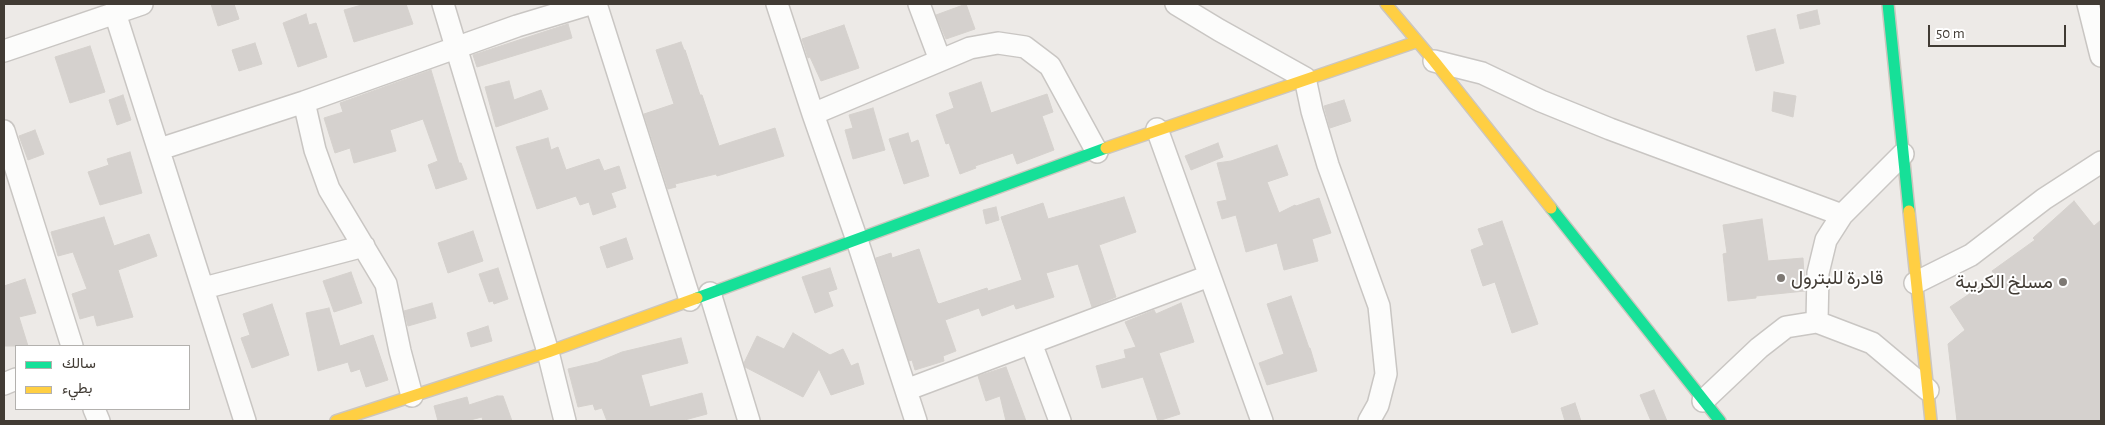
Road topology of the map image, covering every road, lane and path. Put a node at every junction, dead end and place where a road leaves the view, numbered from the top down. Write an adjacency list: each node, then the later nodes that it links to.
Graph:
1 (142, 4): 11 (street)
2 (443, 4): 13 (street)
3 (590, 4): 13 (street)
4 (596, 4): 33 (street)
5 (777, 4): 20 (street)
6 (919, 4): 16 (street)
7 (1176, 4): 18 (street)
8 (1386, 4): 12 (street)
9 (1888, 4): 25 (street)
10 (2088, 4): 15 (street)
11 (115, 13): 14 (street); 23 (street)
12 (1416, 42): 17 (street); 18 (street)
13 (456, 49): 19 (street); 37 (street)
14 (4, 51)
15 (2101, 56)
16 (940, 60): 20 (street); 24 (street)
17 (1434, 62): 27 (street); 41 (street)
18 (1305, 78): 21 (street); 49 (street)
19 (304, 102): 23 (street); 29 (street)
20 (813, 114): 28 (street)
21 (1157, 129): 24 (street); 30 (street)
22 (4, 131): 36 (street)
23 (160, 149): 32 (street)
24 (1097, 152): 28 (street)
25 (1903, 154): 27 (street); 31 (street)
26 (2101, 162): 31 (street)
27 (1842, 214): 34 (street)
28 (857, 240): 33 (street); 38 (street)
29 (364, 246): 32 (street); 40 (street)
30 (1209, 276): 35 (street); 48 (street)
31 (1915, 284): 39 (street)
32 (204, 288): 42 (street)
33 (700, 297): 37 (street); 45 (street)
34 (1817, 322): 39 (street); 41 (street)
35 (1031, 343): 38 (street); 47 (street)
36 (72, 345)
37 (548, 352): 40 (street); 44 (street)
38 (906, 390): 46 (street)
39 (1928, 390): 51 (street)
40 (412, 396): 43 (street)
41 (1703, 401): 50 (street)
42 (245, 421)
43 (336, 421)
44 (565, 421)
45 (749, 421)
46 (916, 421)
47 (1060, 421)
48 (1262, 421)
49 (1369, 421)
50 (1720, 421)
51 (1931, 421)

